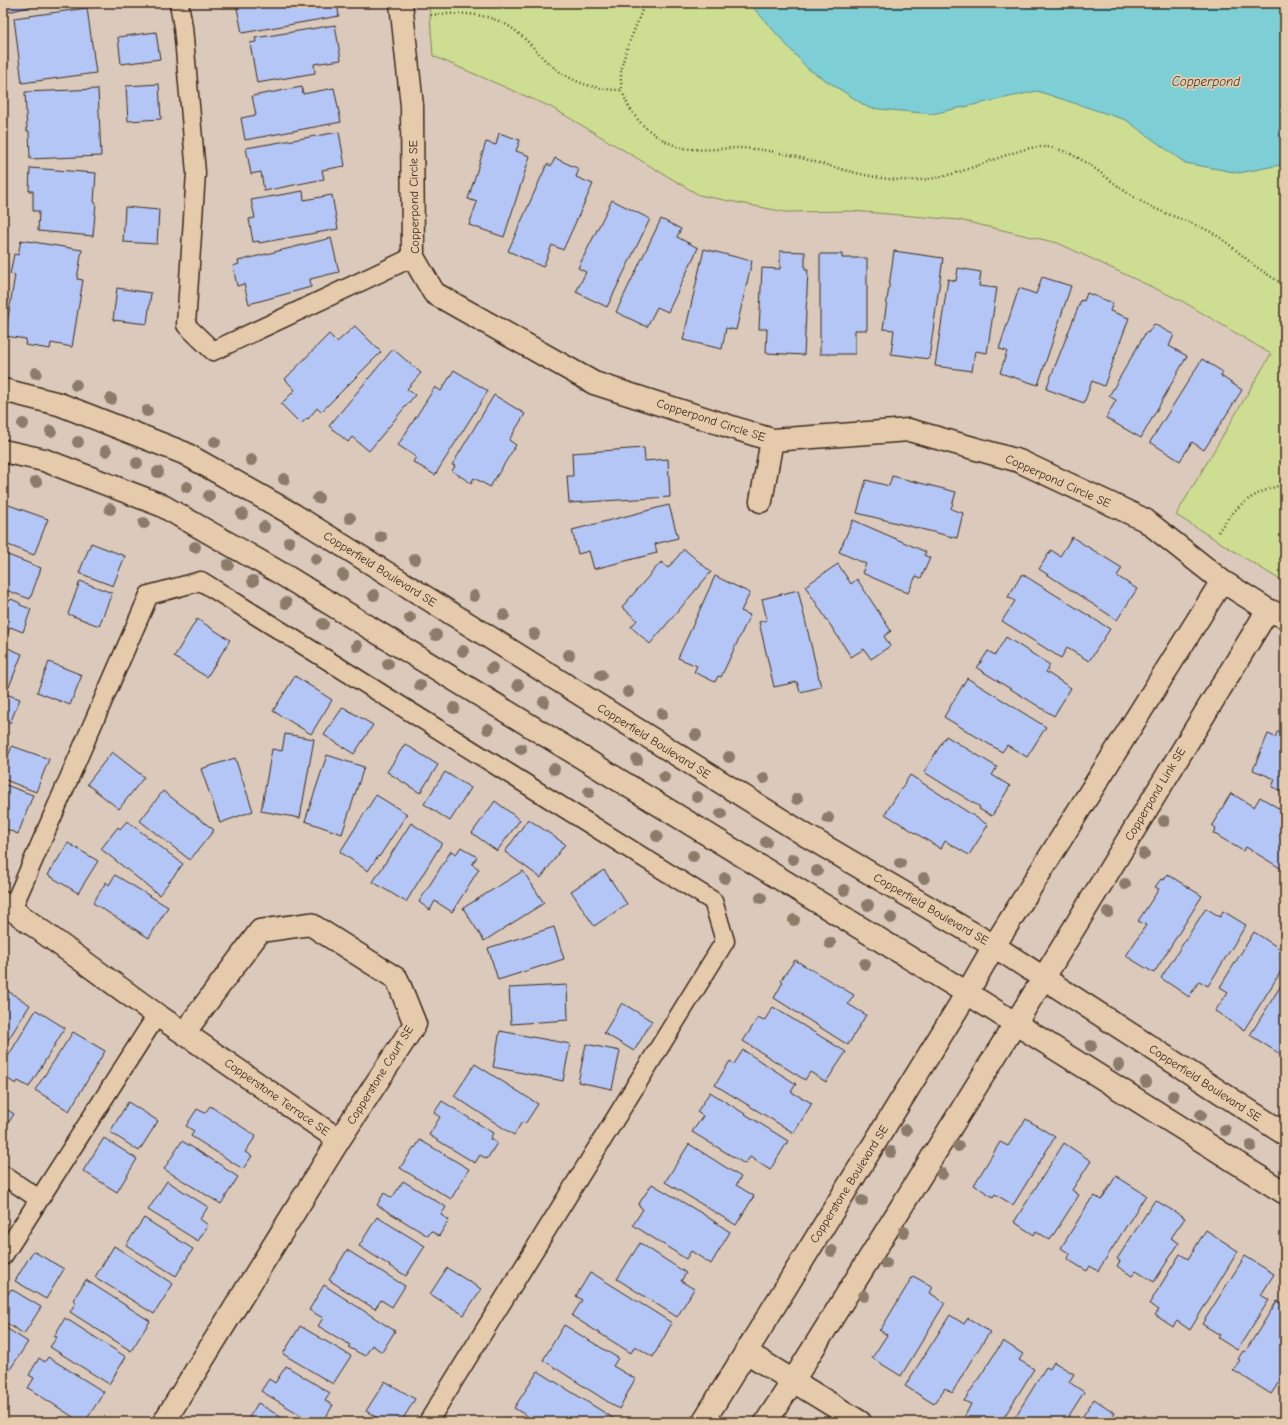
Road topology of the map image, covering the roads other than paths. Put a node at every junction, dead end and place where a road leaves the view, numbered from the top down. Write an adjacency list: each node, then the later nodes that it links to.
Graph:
1 (179, 3): 3 (lane)
2 (402, 10): 3 (street, Copperpond Circle SE)
3 (413, 257): 5 (street, Copperpond Circle SE)
4 (3, 390): 11 (street, Copperfield Boulevard SE)
5 (772, 440): 7 (street); 8 (street, Copperpond Circle SE)
6 (3, 451): 13 (street)
7 (761, 501)
8 (1222, 581): 9 (street, Copperpond Circle SE); 11 (street)
9 (1276, 614): 12 (street, Copperpond Link SE)
10 (7, 906): 14 (street, Copperstone Terrace SE); 26 (lane)
11 (994, 946): 12 (street, Copperfield Boulevard SE); 13 (street, Copperstone Boulevard SE)
12 (1043, 979): 15 (street); 17 (street, Copperfield Boulevard SE)
13 (967, 993): 15 (street); 23 (street, Copperstone Boulevard SE)
14 (156, 1015): 16 (street, Copperstone Terrace SE); 21 (lane)
15 (1016, 1023): 20 (street); 24 (street)
16 (184, 1033): 18 (street, Copperstone Terrace SE); 18 (street, Copperstone Court SE)
17 (1285, 1134)
18 (339, 1140): 25 (street, Copperstone Terrace SE)
19 (3, 1175): 21 (lane)
20 (1285, 1193)
21 (39, 1199): 22 (lane)
22 (3, 1256)
23 (746, 1352): 24 (street); 27 (street, Copperstone Boulevard SE)
24 (793, 1381): 28 (street); 29 (street)
25 (164, 1422)
26 (428, 1422)
27 (703, 1422)
28 (766, 1422)
29 (860, 1422)

